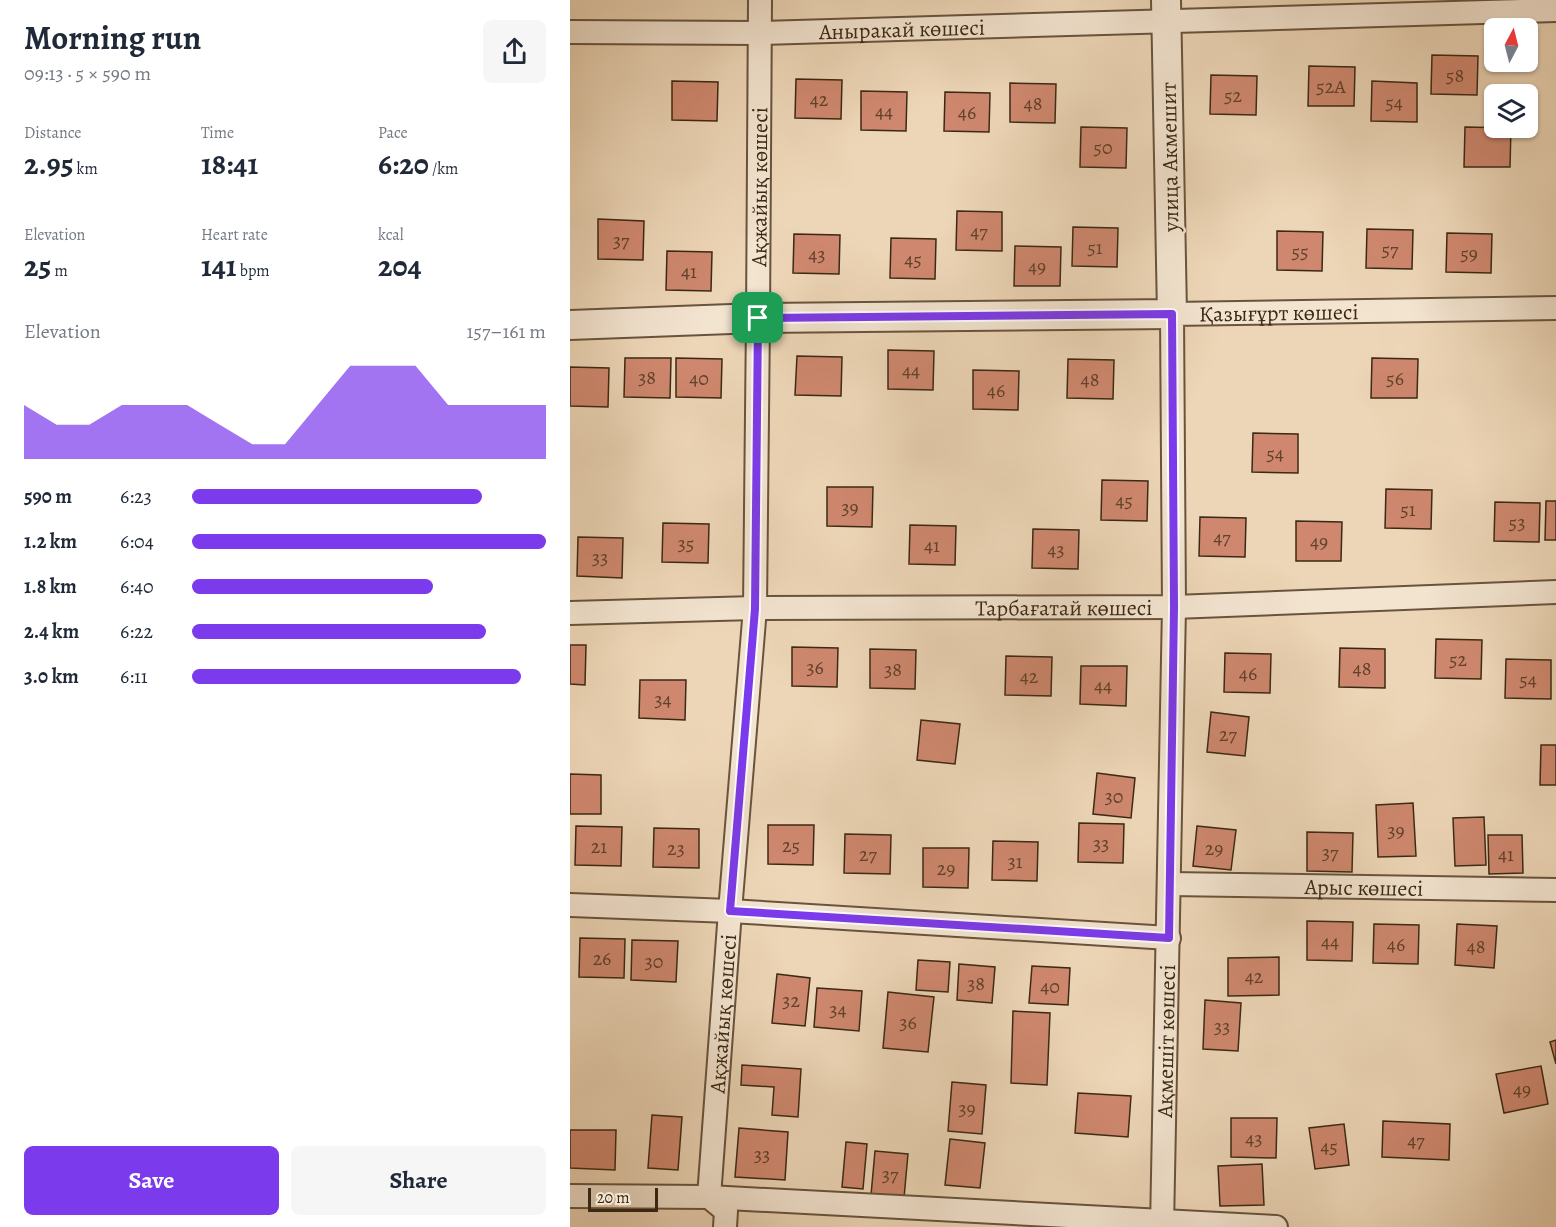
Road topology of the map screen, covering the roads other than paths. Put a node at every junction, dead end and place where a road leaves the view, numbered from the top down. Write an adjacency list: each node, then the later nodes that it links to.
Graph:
1 (759, 0): 5 (street, Ақжайық көшесі)
2 (1166, 10): 3 (street, Аныракай көшесі); 5 (street, Аныракай көшесі); 7 (street, улица Акмешит)
3 (1556, 10)
4 (570, 32): 5 (street, Аныракай көшесі)
5 (759, 33): 8 (street, Ақжайық көшесі)
6 (1556, 308): 7 (street, Қазығұрт көшесі)
7 (1172, 314): 8 (street, Қазығұрт көшесі); 11 (street, Ақмешіт көшесі)
8 (758, 318): 9 (street, Қазығұрт көшесі); 12 (street, Ақжайық көшесі)
9 (570, 326)
10 (1556, 592): 11 (street, Тарбағатай көшесі)
11 (1174, 607): 12 (street, Тарбағатай көшесі); 14 (street, Ақмешіт көшесі)
12 (755, 609): 13 (street, Тарбағатай көшесі); 17 (street, Ақжайық көшесі)
13 (570, 613)
14 (1170, 884): 15 (street, Арыс көшесі); 18 (street, Ақмешіт көшесі)
15 (1556, 890)
16 (570, 905): 17 (street)
17 (730, 911): 18 (street); 20 (street, Ақжайық көшесі)
18 (1169, 938): 21 (street, Ақмешіт көшесі)
19 (570, 1196): 20 (street)
20 (709, 1197): 21 (street); 22 (street)
21 (1162, 1224): 23 (street)
22 (725, 1227)
23 (1276, 1227)

